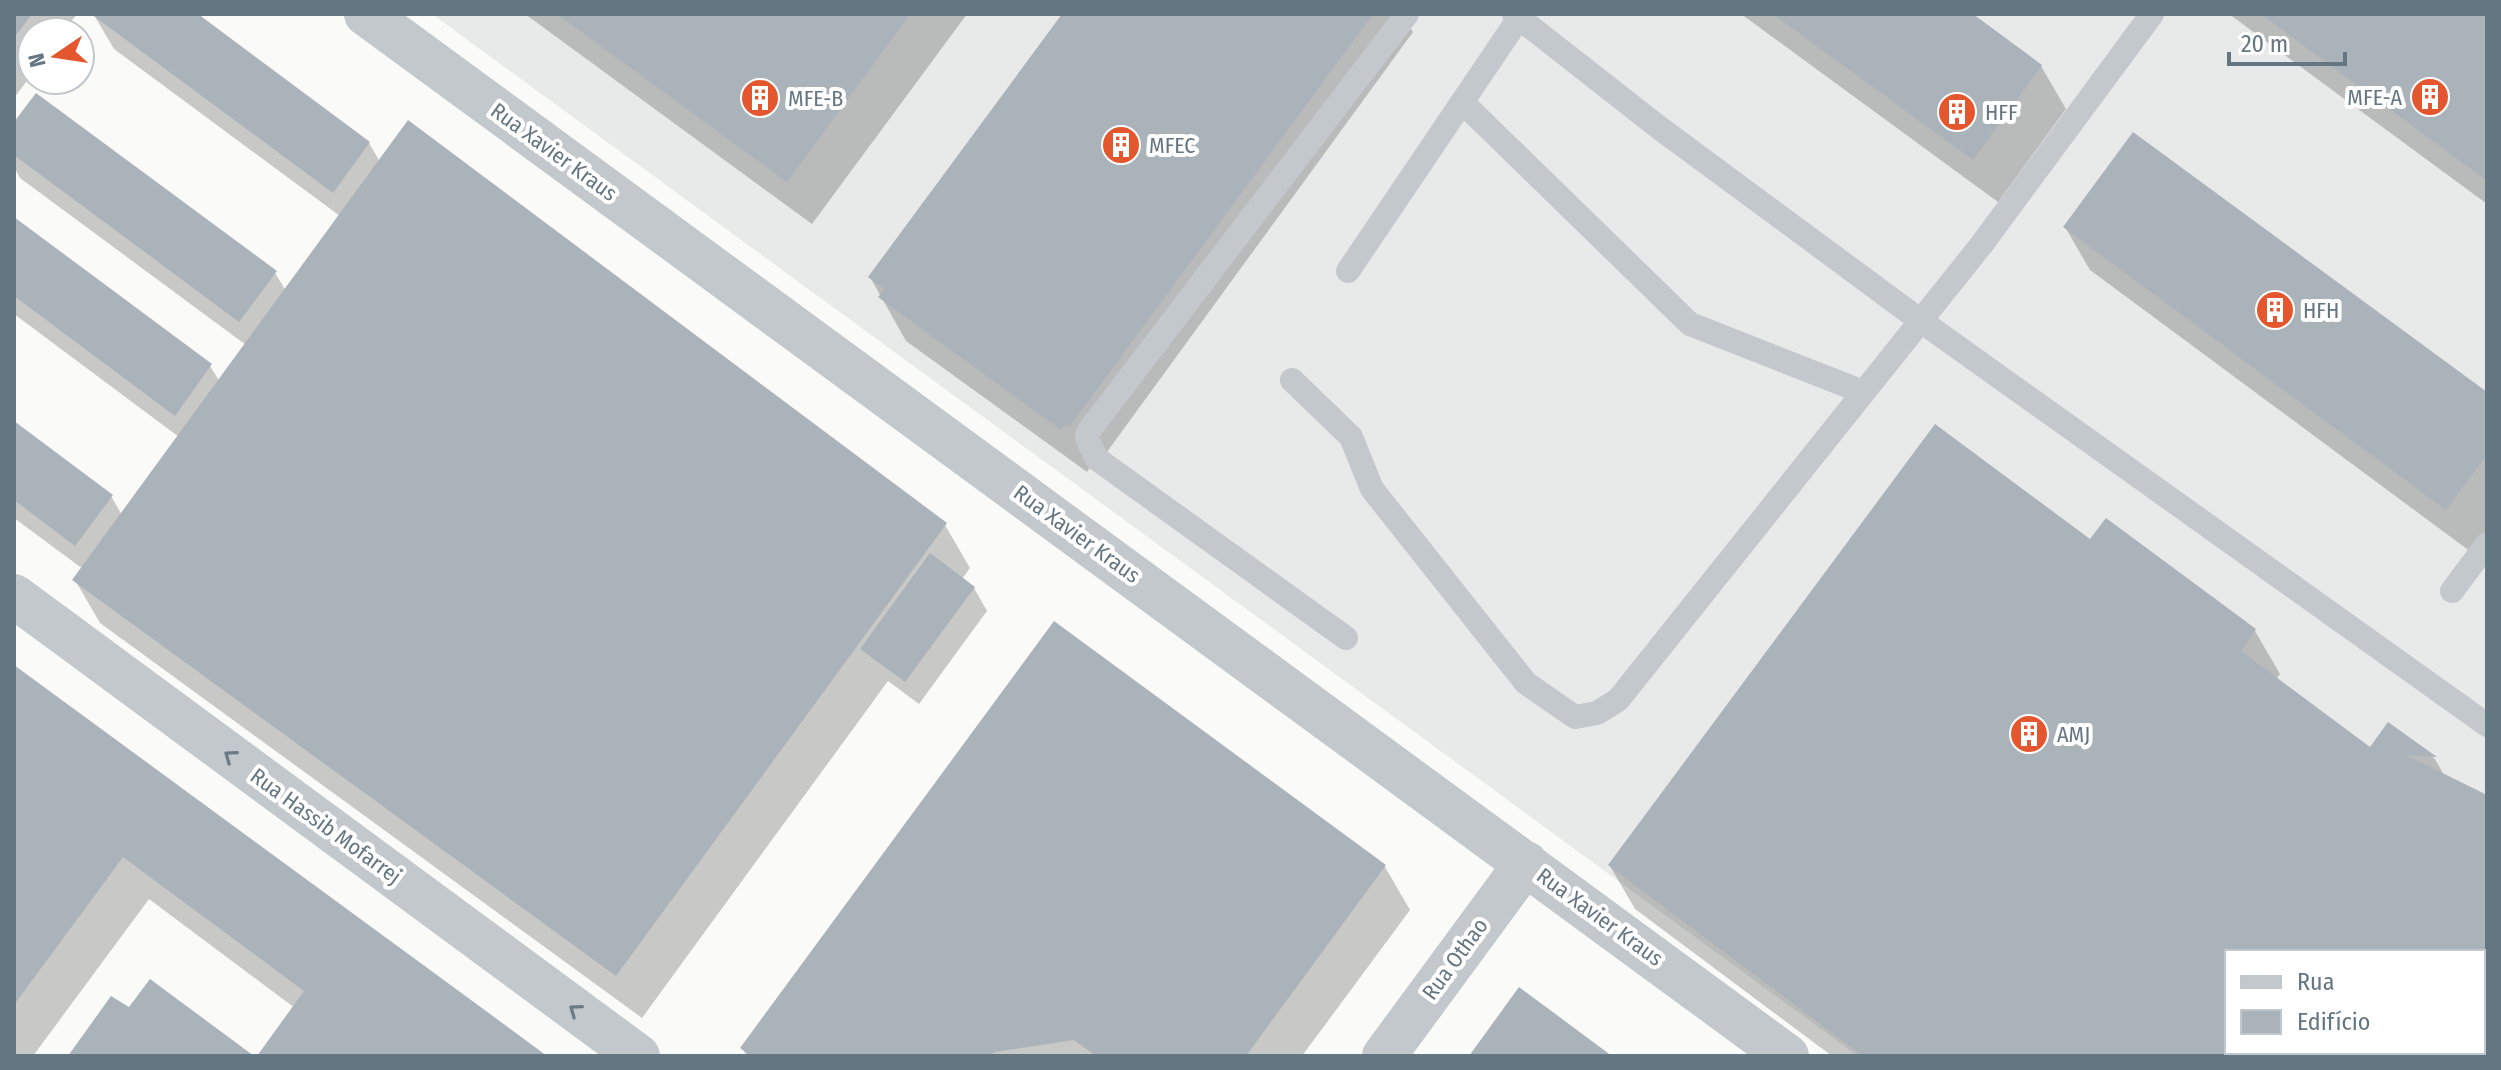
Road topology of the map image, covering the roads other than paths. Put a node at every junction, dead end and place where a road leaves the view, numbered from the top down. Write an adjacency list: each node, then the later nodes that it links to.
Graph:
1 (366, 14): 15 (street, Rua Xavier Kraus)
2 (1407, 14): 13 (lane)
3 (2152, 14): 7 (lane)
4 (1516, 16): 5 (lane); 7 (lane)
5 (1462, 102): 6 (lane); 9 (lane)
6 (1348, 271)
7 (1921, 321): 9 (lane); 14 (lane)
8 (1292, 380): 9 (lane)
9 (1863, 392)
10 (2487, 544): 11 (lane)
11 (2452, 591)
12 (14, 596): 16 (street, Rua Hassib Mofarrej, one-way to 12)
13 (1346, 638)
14 (2487, 725)
15 (1526, 863): 17 (street, Rua Othao); 18 (street, Rua Xavier Kraus)
16 (638, 1056)
17 (1384, 1056)
18 (1787, 1056)

